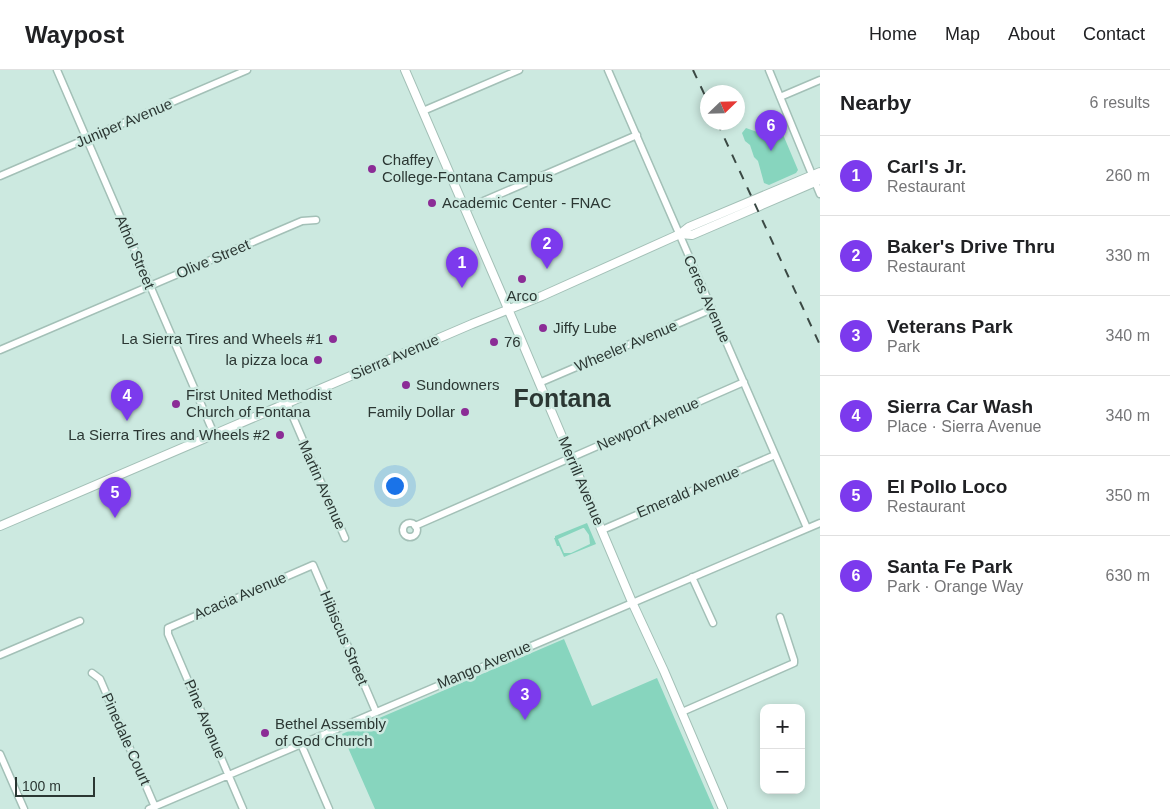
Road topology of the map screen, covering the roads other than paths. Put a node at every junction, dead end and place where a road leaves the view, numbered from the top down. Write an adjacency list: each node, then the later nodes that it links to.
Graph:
1 (57, 70): 11 (street, Athol Street)
2 (247, 70): 11 (street, Juniper Avenue)
3 (405, 70): 9 (main road, Merrill Avenue)
4 (519, 70): 9 (street)
5 (608, 70): 10 (street, Ceres Avenue)
6 (769, 70): 8 (street)
7 (820, 80): 8 (street)
8 (780, 97): 13 (street)
9 (423, 111): 15 (main road, Merrill Avenue)
10 (636, 135): 15 (street); 17 (street, Ceres Avenue)
11 (86, 139): 12 (street, Juniper Avenue); 18 (street, Athol Street)
12 (0, 176)
13 (817, 177): 14 (street); 17 (main road, Sierra Avenue)
14 (820, 194)
15 (465, 209): 19 (main road, Merrill Avenue)
16 (316, 220): 18 (street, Olive Street)
17 (680, 234): 19 (main road, Sierra Avenue); 20 (street, Ceres Avenue)
18 (150, 286): 21 (street, Olive Street); 25 (street, Athol Street)
19 (508, 309): 23 (main road, Merrill Avenue); 24 (main road, Sierra Avenue)
20 (712, 309): 22 (street, Ceres Avenue); 23 (street, Wheeler Avenue)
21 (0, 350)
22 (744, 382): 26 (street, Ceres Avenue); 27 (street, Newport Avenue)
23 (539, 383): 27 (main road, Merrill Avenue)
24 (286, 403): 25 (main road, Sierra Avenue); 33 (street, Martin Avenue)
25 (214, 434): 29 (main road, Sierra Avenue)
26 (775, 455): 31 (street, Ceres Avenue); 32 (street, Emerald Avenue)
27 (571, 457): 30 (street, Newport Avenue); 32 (main road, Merrill Avenue)
28 (820, 522): 31 (street, Mango Avenue)
29 (0, 526)
30 (415, 526)
31 (807, 528): 35 (street, Mango Avenue)
32 (602, 530): 36 (main road, Merrill Avenue)
33 (345, 538)
34 (313, 565): 40 (street, Acacia Avenue); 43 (street, Hibiscus Street)
35 (692, 577): 36 (street, Mango Avenue); 39 (street)
36 (632, 602): 43 (street, Mango Avenue); 44 (main road, Merrill Avenue)
37 (780, 617): 44 (street)
38 (80, 620): 41 (street)
39 (713, 623)
40 (168, 628): 47 (street, Pine Avenue)
41 (0, 655)
42 (92, 673): 48 (street, Pinedale Court)
43 (376, 712): 45 (street, Mango Avenue)
44 (682, 712): 52 (main road, Merrill Avenue)
45 (301, 744): 47 (street, Mango Avenue); 51 (street)
46 (0, 754): 49 (street)
47 (229, 776): 48 (street, Mango Avenue); 50 (street, Pine Avenue)
48 (152, 808)
49 (24, 809)
50 (243, 809)
51 (329, 809)
52 (723, 809)

